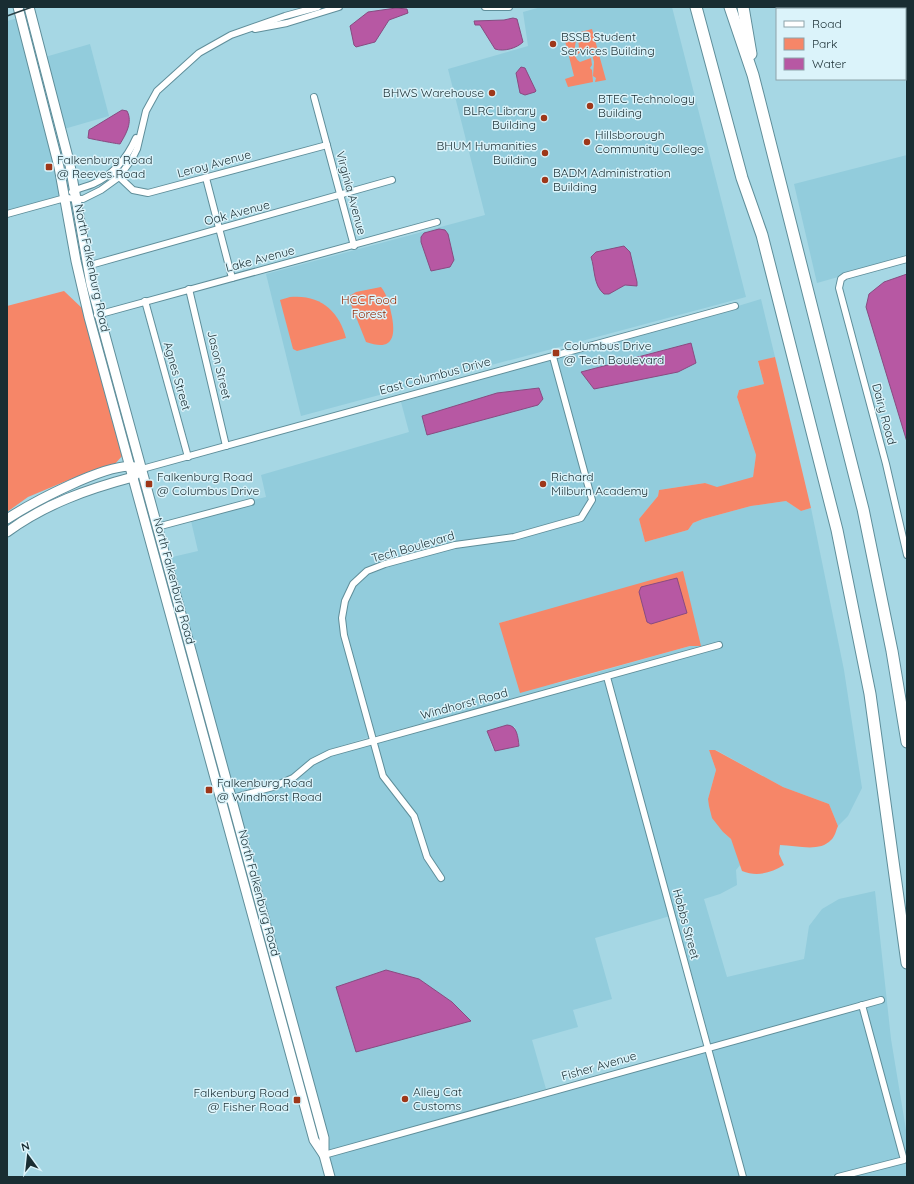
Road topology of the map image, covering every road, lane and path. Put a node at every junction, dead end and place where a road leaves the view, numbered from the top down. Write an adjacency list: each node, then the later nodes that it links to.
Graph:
1 (18, 7): 23 (street, North Falkenburg Road)
2 (29, 7): 21 (street, North Falkenburg Road)
3 (318, 7): 10 (street)
4 (339, 7): 11 (street)
5 (485, 7): 6 (street)
6 (509, 7)
7 (696, 7): 54 (highway)
8 (730, 7): 13 (highway)
9 (743, 7): 13 (highway)
10 (297, 12): 11 (street); 12 (street)
11 (300, 20): 12 (street)
12 (241, 31): 15 (street)
13 (753, 75): 50 (highway)
14 (314, 97): 16 (street, Virginia Avenue)
15 (141, 128): 17 (street); 18 (street)
16 (327, 145): 19 (street, Leroy Avenue); 22 (street, Virginia Avenue)
17 (113, 171): 18 (street, Leroy Avenue); 21 (street)
18 (118, 177): 19 (street, Leroy Avenue); 21 (street)
19 (206, 178): 26 (street)
20 (392, 180): 22 (street, Oak Avenue)
21 (75, 195): 23 (street); 29 (street, North Falkenburg Road)
22 (341, 196): 26 (street, Oak Avenue); 27 (street, Virginia Avenue)
23 (65, 198): 24 (street); 35 (street, North Falkenburg Road)
24 (7, 214)
25 (437, 222): 27 (street, Lake Avenue)
26 (219, 229): 29 (street, Oak Avenue); 30 (street)
27 (354, 246): 30 (street, Lake Avenue)
28 (907, 259): 46 (street, Dairy Road)
29 (87, 266): 34 (street, North Falkenburg Road)
30 (232, 278): 31 (street, Lake Avenue)
31 (189, 289): 32 (street, Lake Avenue); 37 (street, Jason Street)
32 (145, 301): 34 (street, Lake Avenue); 38 (street, Agnes Street)
33 (735, 306): 36 (street, East Columbus Drive)
34 (99, 315): 35 (street, Lake Avenue); 40 (street, North Falkenburg Road)
35 (89, 317): 39 (street, North Falkenburg Road)
36 (553, 357): 37 (street, East Columbus Drive); 49 (street, Tech Boulevard)
37 (226, 446): 38 (street, East Columbus Drive)
38 (188, 457): 40 (street, East Columbus Drive)
39 (130, 466): 40 (street, East Columbus Drive); 41 (street, North Falkenburg Road); 43 (street, East Columbus Drive)
40 (142, 469): 41 (street, East Columbus Drive); 44 (street, North Falkenburg Road)
41 (133, 477): 45 (street, East Columbus Drive); 52 (street, North Falkenburg Road)
42 (251, 502): 44 (street)
43 (7, 519)
44 (157, 527): 51 (street, North Falkenburg Road)
45 (7, 532)
46 (907, 555)
47 (719, 646): 48 (street, Windhorst Road)
48 (607, 677): 49 (street, Windhorst Road); 59 (street, Hobbs Street)
49 (373, 739): 51 (street, Windhorst Road); 53 (street, Tech Boulevard)
50 (907, 742)
51 (231, 799): 52 (street, Windhorst Road); 55 (street, North Falkenburg Road)
52 (221, 801): 56 (street, North Falkenburg Road)
53 (441, 878)
54 (907, 963)
55 (280, 978): 56 (street); 60 (street, North Falkenburg Road)
56 (270, 980): 60 (street, North Falkenburg Road)
57 (881, 1000): 58 (street, Fisher Avenue)
58 (862, 1005): 59 (street, Fisher Avenue); 63 (street)
59 (709, 1047): 60 (street, Fisher Avenue); 62 (street, Hobbs Street)
60 (324, 1155): 61 (street, North Falkenburg Road)
61 (330, 1177)
62 (743, 1177)
63 (838, 1177)

